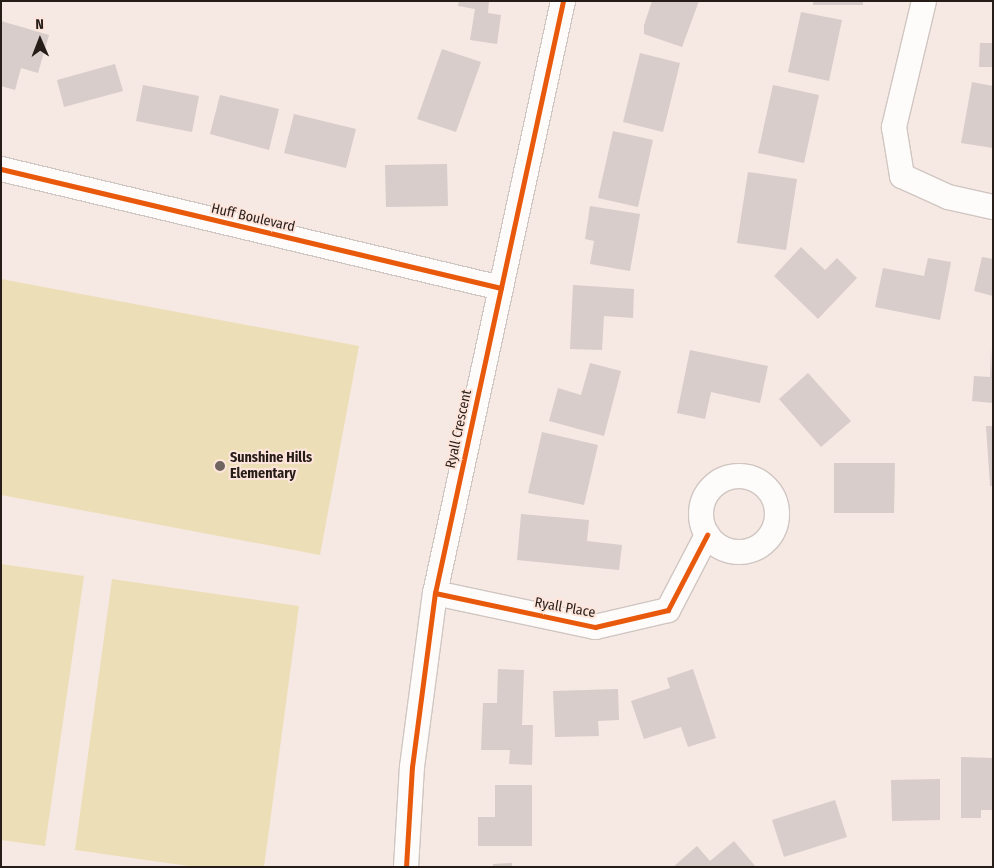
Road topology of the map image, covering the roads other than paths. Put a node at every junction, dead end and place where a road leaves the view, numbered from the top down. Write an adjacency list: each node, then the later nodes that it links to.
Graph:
1 (563, 1): 5 (street, Ryall Crescent)
2 (924, 1): 4 (street)
3 (1, 169): 5 (street, Huff Boulevard)
4 (993, 207)
5 (501, 288): 7 (street, Ryall Crescent)
6 (707, 535): 7 (street, Ryall Place)
7 (435, 593): 8 (street, Ryall Crescent)
8 (406, 867)

